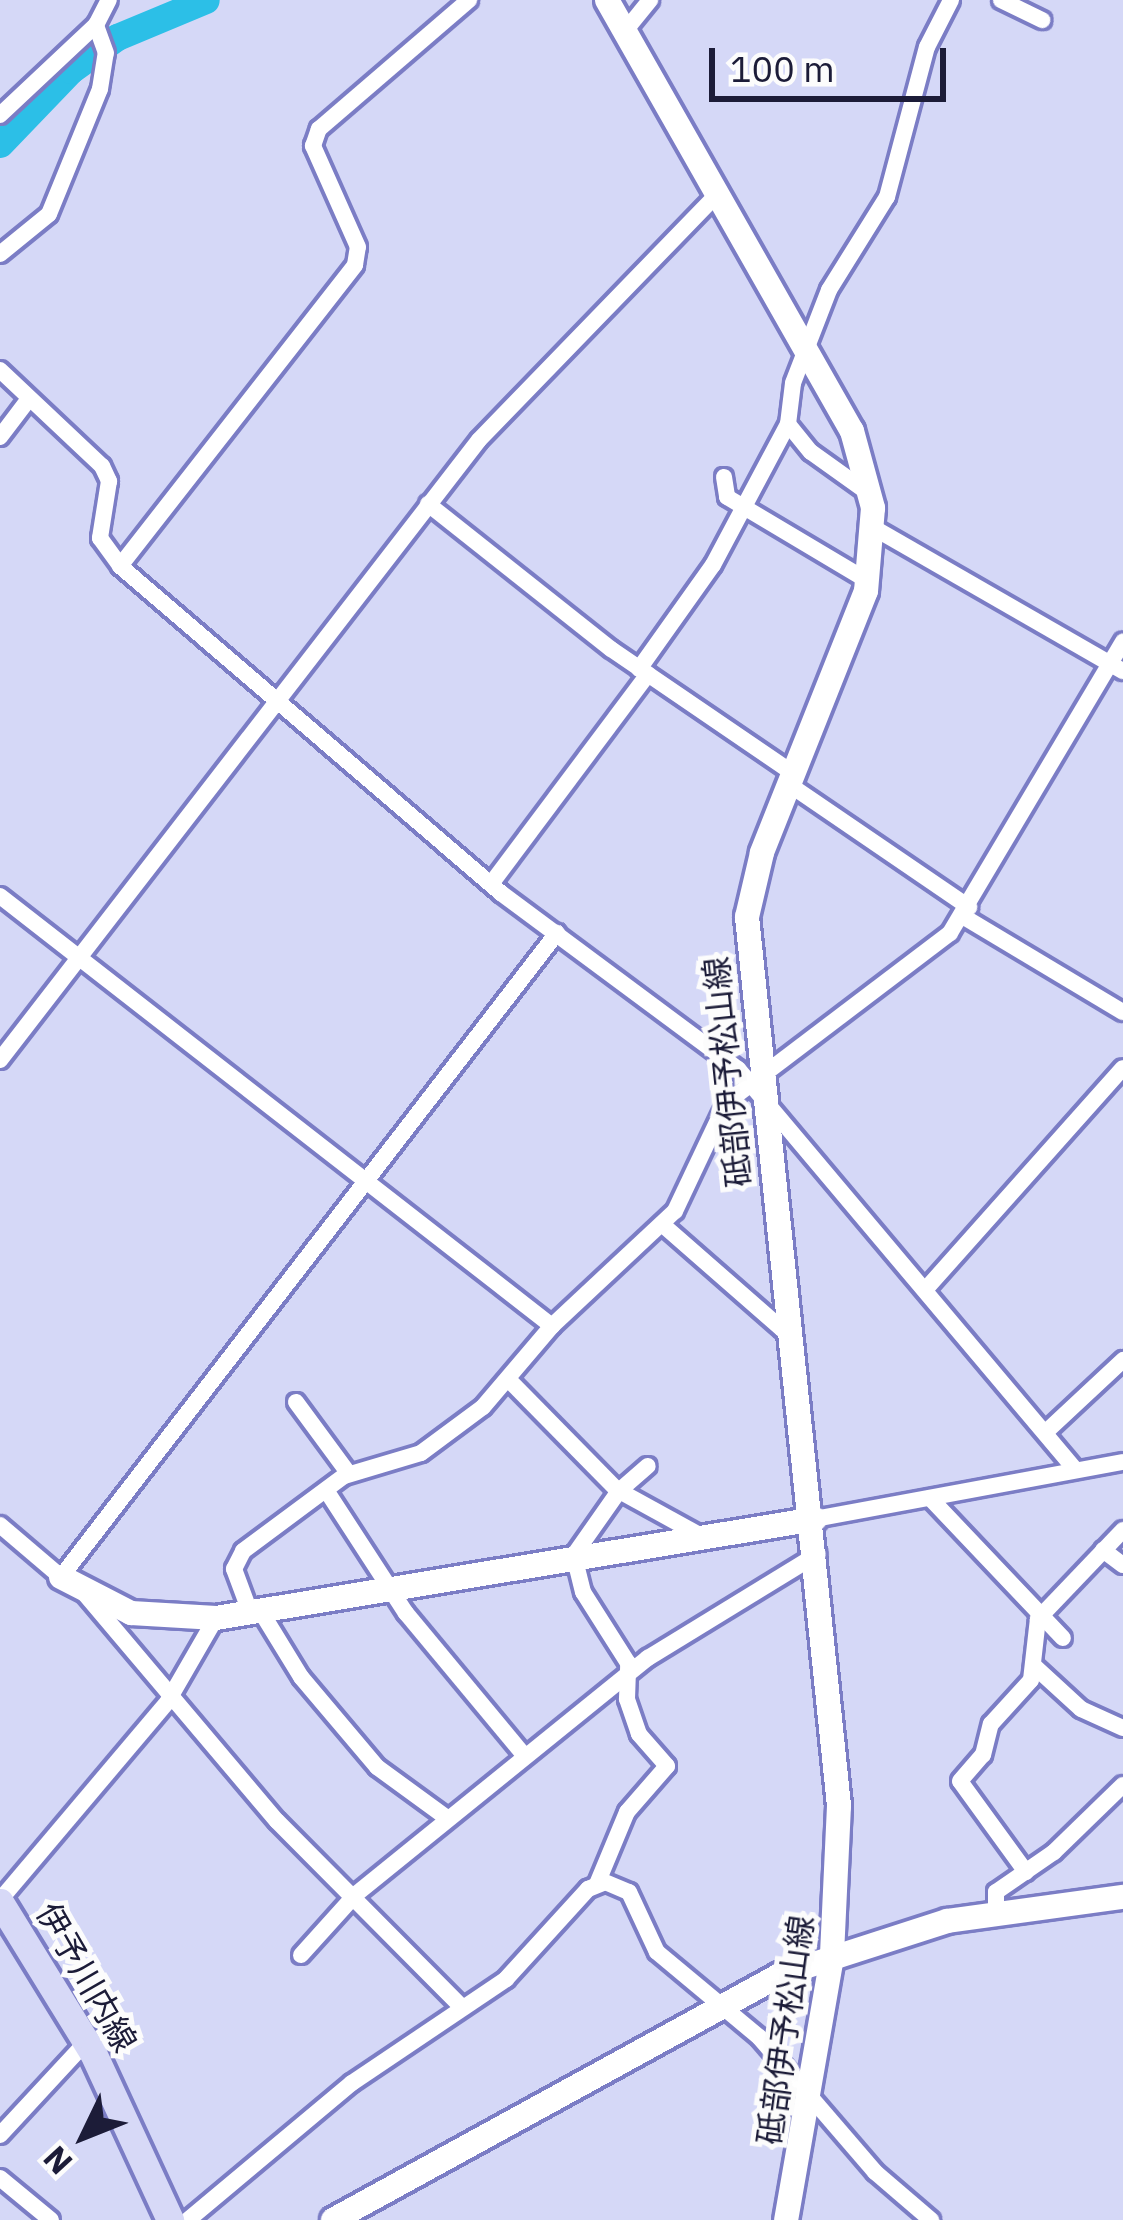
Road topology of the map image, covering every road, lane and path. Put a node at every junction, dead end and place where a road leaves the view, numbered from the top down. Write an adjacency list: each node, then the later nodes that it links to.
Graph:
1 (109, 0): 9 (street)
2 (469, 0): 23 (street)
3 (607, 0): 8 (main road, 砥部伊予松山線)
4 (650, 0): 8 (street)
5 (951, 0): 13 (street)
6 (1000, 0): 7 (street)
7 (1042, 20)
8 (625, 31): 11 (main road, 砥部伊予松山線)
9 (101, 38): 10 (street); 12 (street)
10 (0, 116)
11 (718, 194): 13 (main road, 砥部伊予松山線); 20 (street)
12 (0, 254)
13 (808, 347): 16 (street); 19 (main road, 砥部伊予松山線)
14 (0, 370): 15 (street)
15 (28, 400): 17 (street); 23 (street)
16 (788, 424): 19 (street); 21 (street)
17 (0, 437)
18 (724, 477): 21 (street)
19 (871, 495): 22 (main road, 砥部伊予松山線)
20 (428, 504): 27 (street); 28 (street)
21 (743, 506): 24 (street); 27 (street)
22 (874, 528): 24 (main road, 砥部伊予松山線); 26 (street)
23 (120, 566): 28 (street)
24 (868, 581): 29 (main road, 砥部伊予松山線)
25 (1123, 642): 26 (street)
26 (1117, 668): 32 (street)
27 (644, 672): 29 (street); 30 (street)
28 (270, 701): 30 (street); 34 (street)
29 (792, 779): 32 (street); 38 (main road, 砥部伊予松山線)
30 (491, 884): 33 (street)
31 (0, 896): 34 (street)
32 (966, 912): 35 (street); 38 (street)
33 (557, 933): 38 (street); 39 (street)
34 (77, 955): 36 (street); 39 (street)
35 (1123, 1012)
36 (0, 1060)
37 (1123, 1068): 41 (street)
38 (757, 1087): 40 (street); 41 (street); 43 (main road, 砥部伊予松山線)
39 (366, 1184): 42 (street); 63 (street)
40 (663, 1225): 42 (street); 43 (street)
41 (925, 1290): 47 (street)
42 (552, 1326): 45 (street)
43 (790, 1329): 55 (main road, 砥部伊予松山線)
44 (1123, 1360): 47 (street)
45 (510, 1381): 51 (street); 53 (street)
46 (296, 1402): 51 (street)
47 (1048, 1430): 50 (street)
48 (1122, 1465): 50 (street)
49 (648, 1466): 53 (street)
50 (1074, 1468): 54 (street)
51 (350, 1474): 52 (street)
52 (326, 1490): 64 (street); 66 (street)
53 (619, 1491): 58 (street); 61 (street)
54 (930, 1498): 55 (street); 67 (street)
55 (814, 1519): 58 (main road); 60 (main road, 砥部伊予松山線)
56 (0, 1526): 63 (street)
57 (1123, 1530): 59 (street)
58 (698, 1534): 61 (main road)
59 (1103, 1550): 62 (street); 67 (street)
60 (818, 1554): 71 (street); 84 (main road, 砥部伊予松山線)
61 (574, 1555): 64 (main road); 71 (street)
62 (1123, 1565)
63 (61, 1577): 65 (main road)
64 (391, 1586): 66 (main road); 74 (street)
65 (85, 1594): 68 (main road); 72 (street)
66 (255, 1611): 68 (main road); 76 (street)
67 (1043, 1612): 69 (street); 70 (street)
68 (216, 1618): 72 (street)
69 (1063, 1638)
70 (1033, 1665): 73 (street); 77 (street)
71 (630, 1673): 74 (street); 78 (street)
72 (169, 1701): 79 (street); 81 (street)
73 (1123, 1728)
74 (524, 1755): 76 (street)
75 (1123, 1785): 77 (street)
76 (448, 1818): 79 (street)
77 (1025, 1872): 82 (street)
78 (597, 1884): 85 (street); 86 (street)
79 (355, 1895): 83 (street); 86 (street)
80 (1123, 1897): 82 (main road)
81 (0, 1901): 87 (main road, 伊予川内線)
82 (996, 1911): 84 (main road)
83 (301, 1955)
84 (832, 1957): 85 (main road); 88 (main road, 砥部伊予松山線)
85 (722, 2004): 88 (street); 94 (main road)
86 (460, 2006): 93 (street)
87 (86, 2042): 89 (street); 92 (main road, 伊予川内線)
88 (814, 2092): 95 (main road, 砥部伊予松山線); 96 (street)
89 (0, 2135)
90 (0, 2178): 91 (street)
91 (51, 2220)
92 (170, 2220)
93 (188, 2220)
94 (333, 2220)
95 (786, 2220)
96 (931, 2220)

